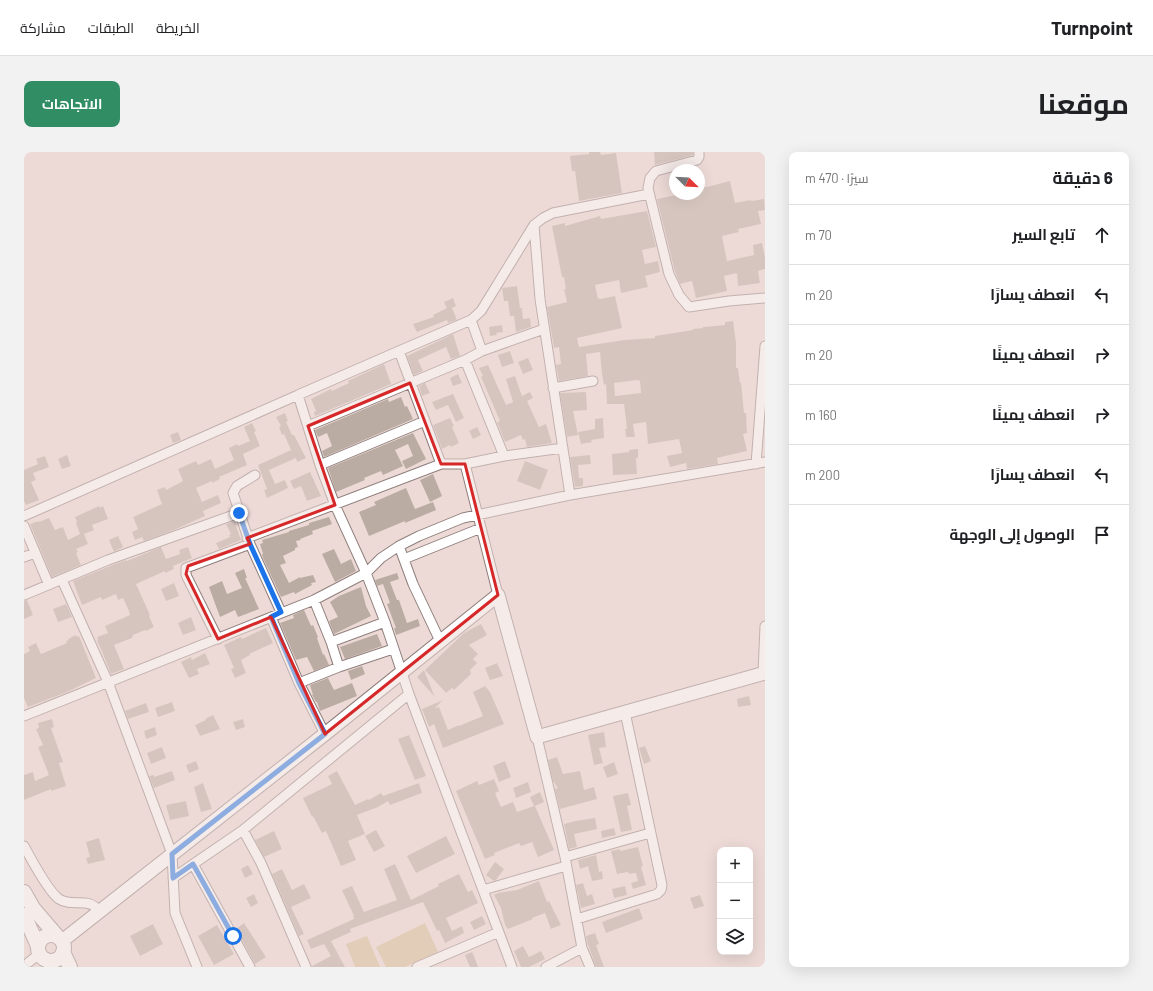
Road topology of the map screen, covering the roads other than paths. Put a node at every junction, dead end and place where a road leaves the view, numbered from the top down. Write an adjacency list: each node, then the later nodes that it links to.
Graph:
1 (699, 152): 2 (street)
2 (649, 194): 3 (street); 4 (street)
3 (534, 225): 5 (street); 6 (street)
4 (765, 298)
5 (471, 320): 8 (street); 9 (street)
6 (544, 329): 9 (street); 13 (street)
7 (765, 346): 19 (street)
8 (399, 351): 12 (street); 14 (street)
9 (482, 351): 10 (street)
10 (465, 360): 12 (street); 18 (street)
11 (593, 381): 13 (street)
12 (410, 383): 15 (street); 16 (street)
13 (553, 388): 17 (street)
14 (298, 395): 16 (street); 26 (street)
15 (425, 421): 20 (street); 22 (street)
16 (308, 426): 22 (street)
17 (563, 448): 18 (street); 24 (street)
18 (504, 456): 21 (street)
19 (761, 463): 24 (street)
20 (442, 464): 21 (street); 25 (street)
21 (465, 464): 28 (street)
22 (320, 465): 25 (street)
23 (255, 475): 27 (street)
24 (570, 495): 28 (street)
25 (335, 504): 31 (street); 36 (street)
26 (25, 513)
27 (239, 513): 31 (street); 37 (street)
28 (478, 514): 30 (street); 32 (street)
29 (24, 526): 33 (street)
30 (481, 528): 35 (street); 40 (street)
31 (248, 541): 42 (street); 46 (street)
32 (399, 546): 35 (street); 36 (street)
33 (35, 553): 34 (street); 38 (street)
34 (24, 558)
35 (404, 559): 47 (street)
36 (366, 573): 41 (street); 44 (street)
37 (62, 580): 38 (street); 53 (street)
38 (48, 585): 39 (street)
39 (24, 595)
40 (498, 595): 47 (street); 59 (street)
41 (314, 600): 42 (street); 48 (street)
42 (281, 612): 43 (street)
43 (271, 617): 46 (street); 54 (street)
44 (385, 622): 48 (street); 49 (street)
45 (765, 626): 52 (street)
46 (218, 639): 53 (street)
47 (440, 641): 51 (street)
48 (331, 642): 50 (street)
49 (393, 649): 50 (street); 51 (street)
50 (339, 667): 54 (street)
51 (401, 673): 55 (street); 58 (street)
52 (764, 673): 56 (street)
53 (108, 682): 57 (street); 63 (street)
54 (299, 683): 58 (street)
55 (408, 694): 60 (street); 67 (street)
56 (624, 712): 59 (street); 61 (street)
57 (24, 716)
58 (325, 734): 63 (street)
59 (537, 737): 64 (street)
60 (243, 830): 65 (street); 80 (street)
61 (650, 833): 64 (street); 71 (street)
62 (24, 846): 69 (street)
63 (172, 854): 66 (street); 69 (street)
64 (566, 862): 67 (street); 71 (street)
65 (193, 864): 66 (street); 79 (street)
66 (173, 878): 78 (street)
67 (483, 890): 72 (street)
68 (24, 892): 73 (main road)
69 (99, 911): 73 (street)
70 (24, 915): 75 (main road)
71 (576, 919): 74 (street)
72 (499, 932): 81 (street); 82 (street)
73 (61, 943): 75 (main road); 75 (main road); 77 (main road)
74 (582, 948): 83 (street); 84 (street)
75 (43, 957): 76 (street)
76 (24, 966)
77 (70, 967)
78 (197, 967)
79 (250, 967)
80 (306, 967)
81 (417, 967)
82 (512, 967)
83 (546, 967)
84 (590, 967)

